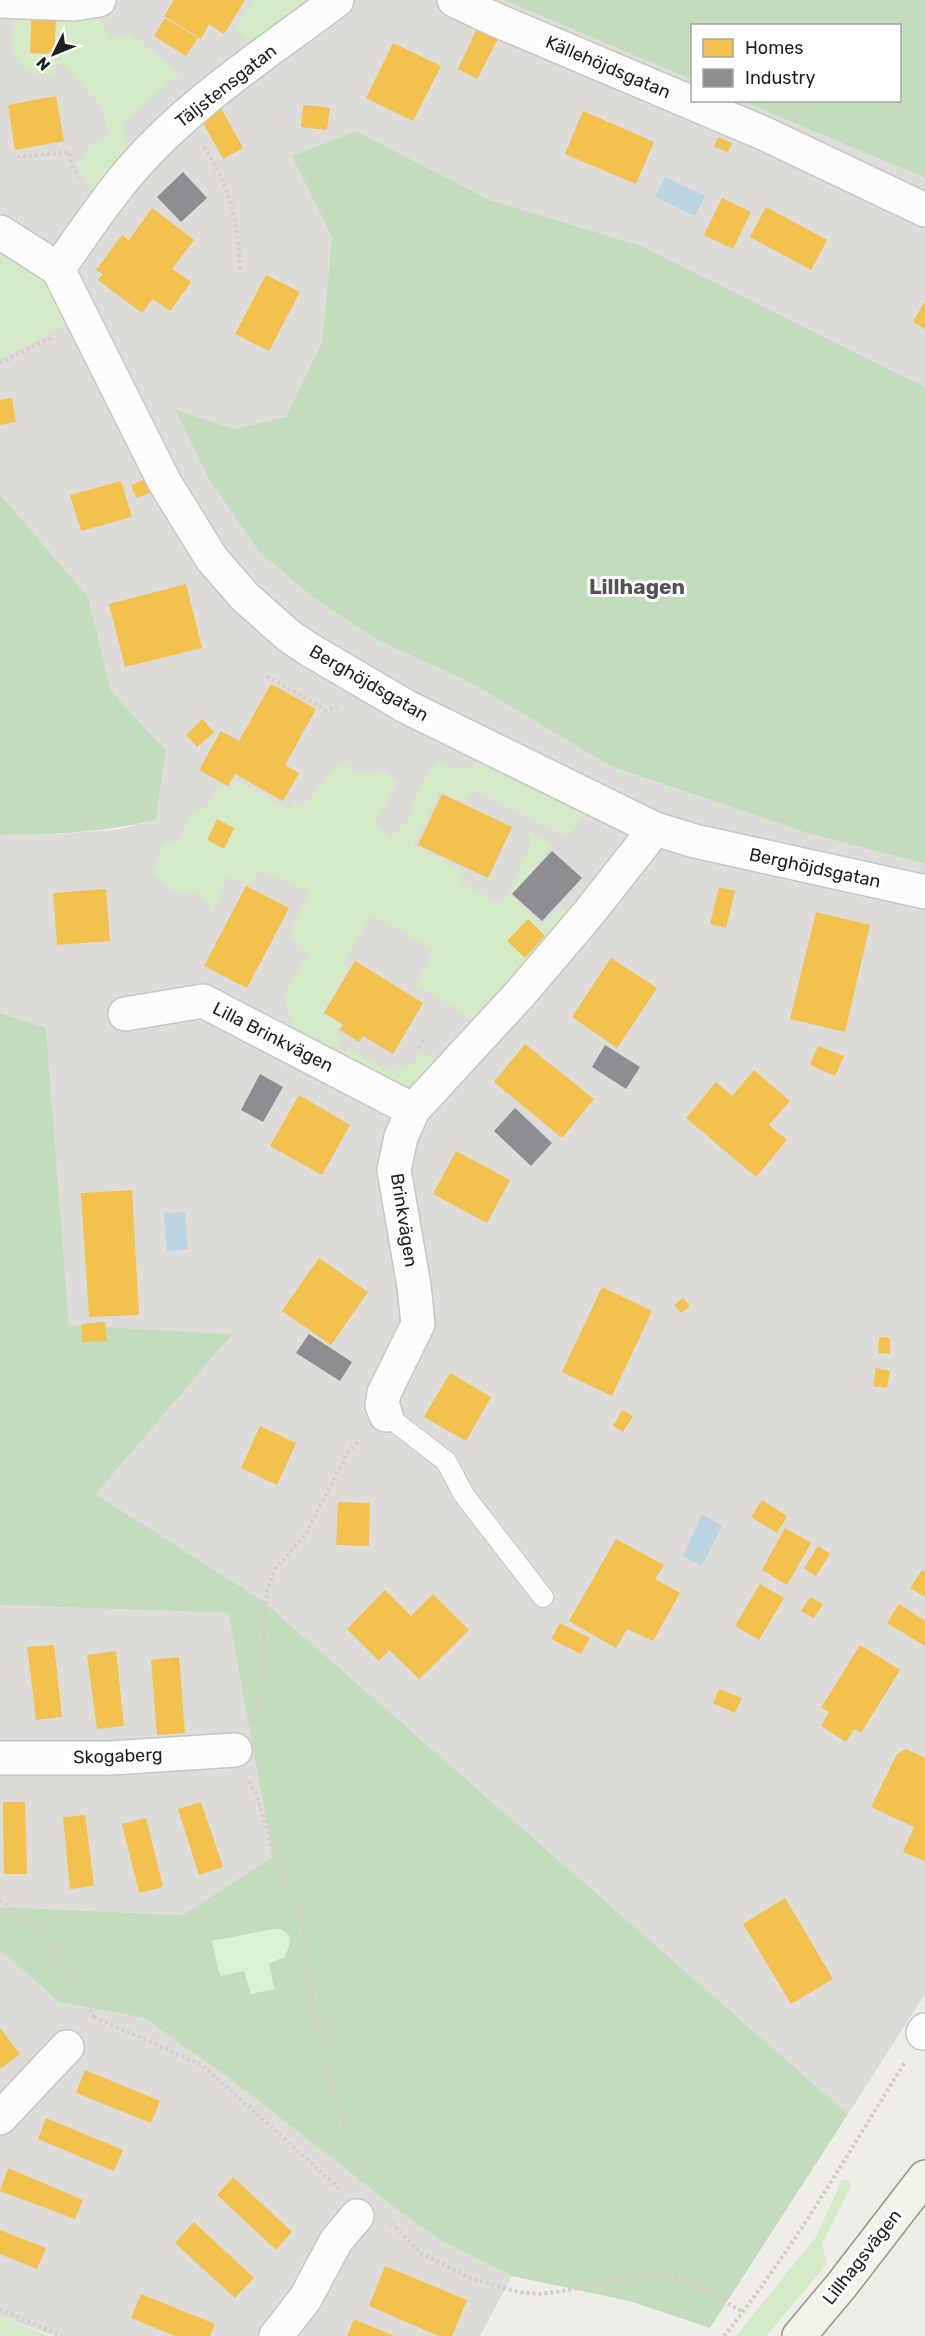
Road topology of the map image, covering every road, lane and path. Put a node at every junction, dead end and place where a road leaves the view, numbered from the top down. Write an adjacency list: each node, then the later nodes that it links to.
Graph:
1 (0, 0): 2 (street)
2 (99, 0)
3 (338, 0): 5 (street, Täljstensgatan)
4 (454, 0): 7 (street, Källehöjdsgatan)
5 (184, 117): 8 (street, Täljstensgatan); 11 (path)
6 (17, 157): 8 (path)
7 (925, 210)
8 (100, 212): 10 (street, Täljstensgatan)
9 (0, 232): 10 (street, Berghöjdsgatan)
10 (58, 269): 12 (street, Berghöjdsgatan)
11 (240, 272)
12 (86, 321): 13 (path); 14 (street, Berghöjdsgatan)
13 (0, 363)
14 (655, 829): 15 (street, Berghöjdsgatan); 17 (street, Brinkvägen)
15 (925, 892)
16 (125, 1014): 17 (street, Lilla Brinkvägen)
17 (413, 1110): 18 (street, Brinkvägen)
18 (376, 1425): 19 (lane); 20 (path)
19 (543, 1597)
20 (235, 1750): 21 (street, Skogaberg); 28 (path)
21 (0, 1758)
22 (0, 1900): 23 (path)
23 (94, 2017): 25 (path); 28 (path)
24 (924, 2031): 30 (path)
25 (67, 2047): 26 (street)
26 (0, 2118)
27 (925, 2177): 34 (street, Lillhagsvägen)
28 (360, 2213): 30 (path); 32 (street)
29 (0, 2309): 31 (path)
30 (743, 2312): 33 (path)
31 (62, 2336)
32 (276, 2336)
33 (724, 2336)
34 (799, 2336)

